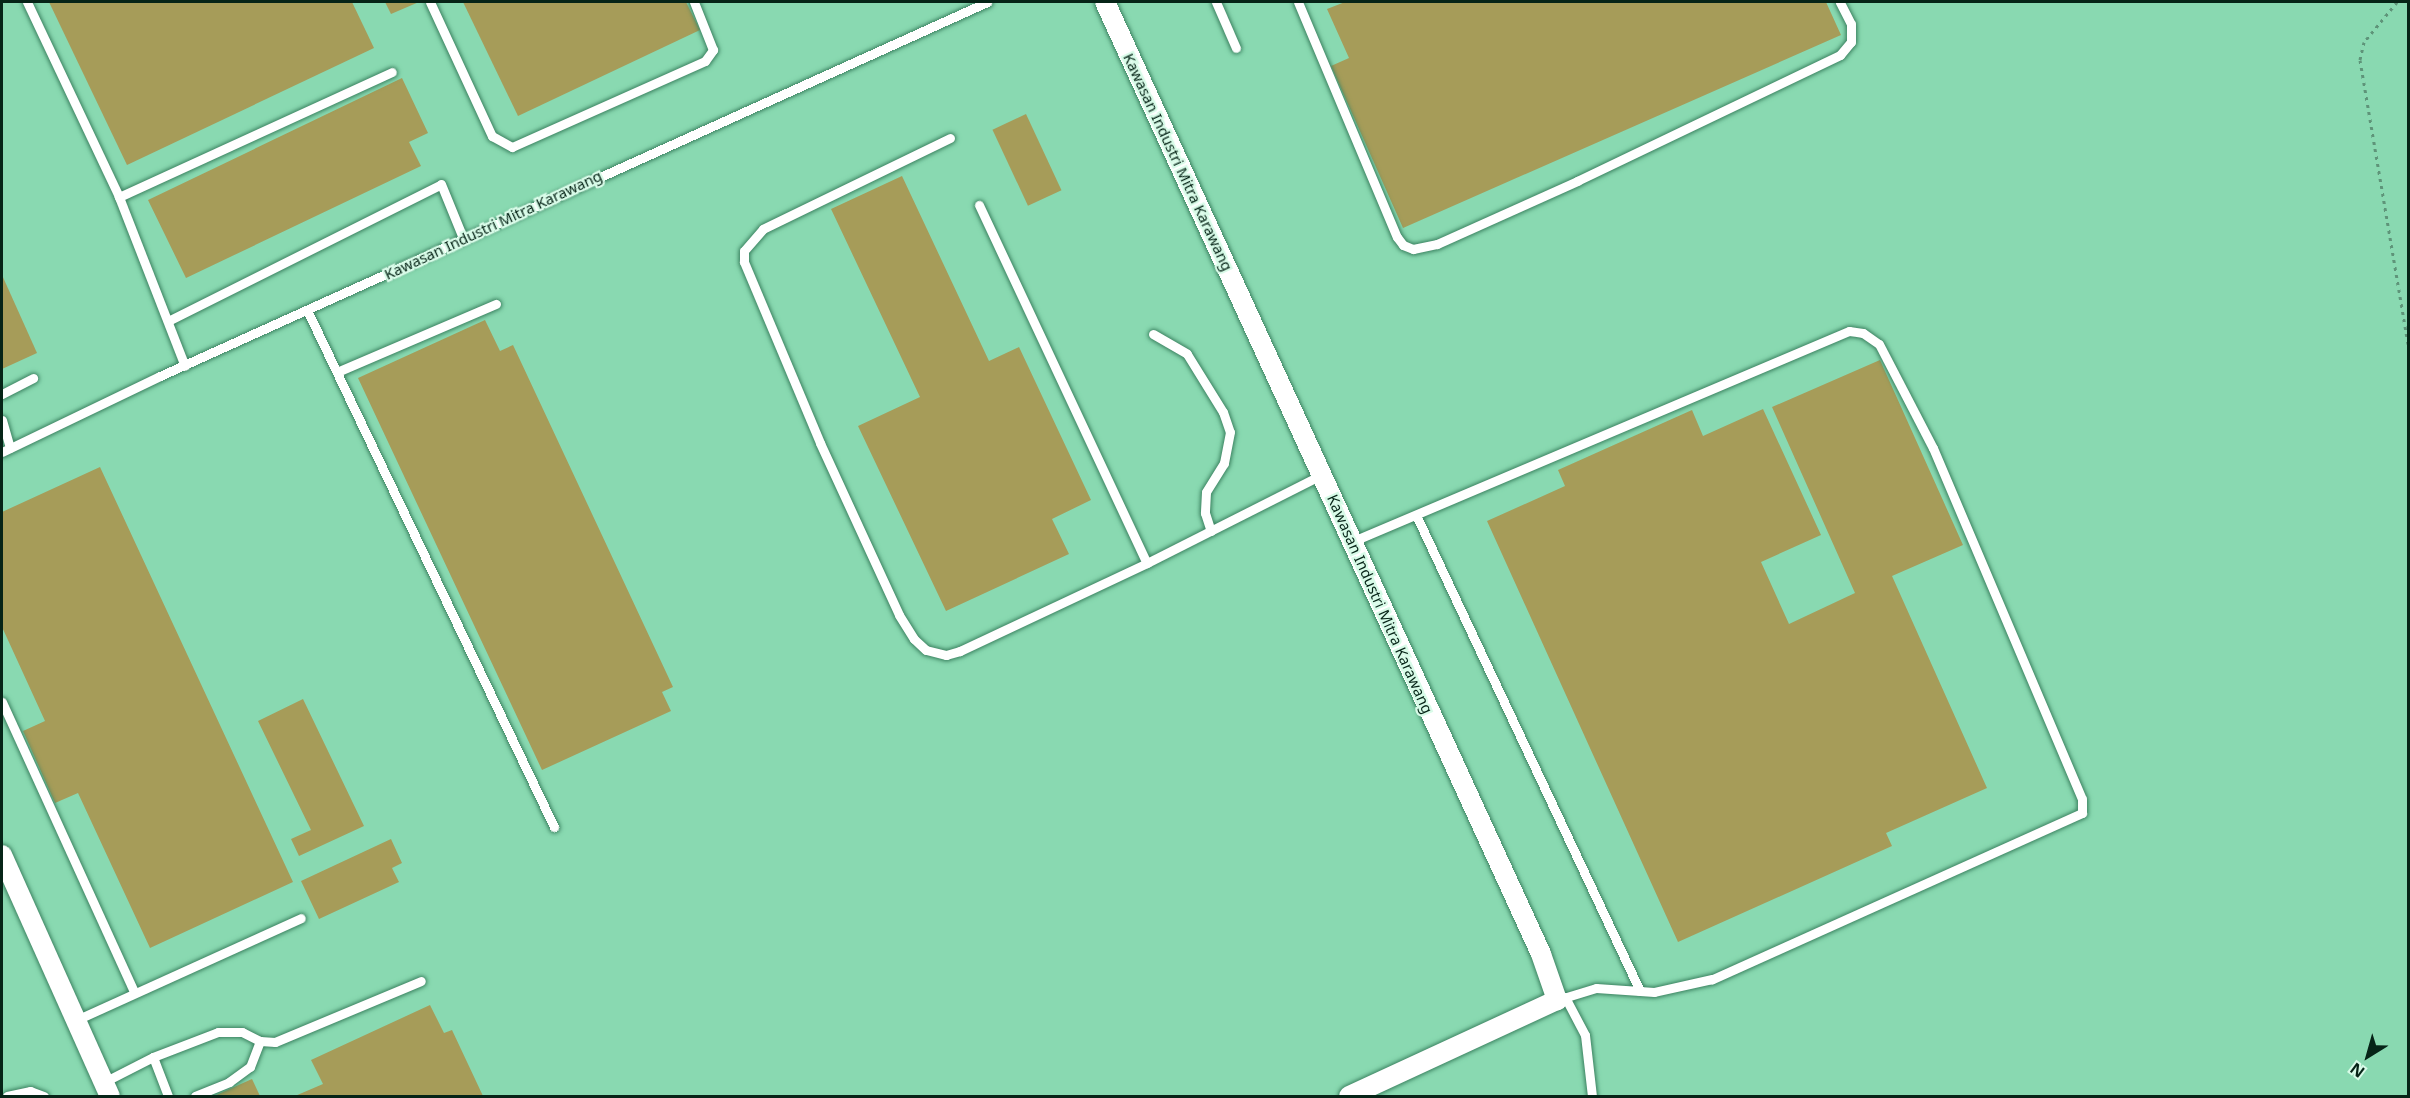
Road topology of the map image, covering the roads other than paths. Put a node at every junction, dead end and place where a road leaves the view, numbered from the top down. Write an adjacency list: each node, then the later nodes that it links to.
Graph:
1 (27, 2): 12 (lane)
2 (429, 2): 3 (lane)
3 (694, 2)
4 (987, 2): 14 (lane, Kawasan Industri Mitra Karawang)
5 (1105, 2): 25 (street, Kawasan Industri Mitra Karawang)
6 (1216, 2): 9 (lane)
7 (1298, 2): 8 (lane)
8 (1840, 2)
9 (1236, 48)
10 (392, 72): 12 (lane)
11 (950, 138): 29 (lane)
12 (119, 197): 17 (lane)
13 (979, 205): 29 (lane)
14 (463, 238): 16 (lane, Kawasan Industri Mitra Karawang); 17 (lane)
15 (496, 304): 20 (lane)
16 (307, 310): 19 (lane, Kawasan Industri Mitra Karawang); 20 (lane)
17 (168, 321): 19 (lane)
18 (1153, 334): 27 (lane)
19 (185, 366): 24 (lane, Kawasan Industri Mitra Karawang)
20 (337, 372): 31 (lane)
21 (33, 378): 22 (lane)
22 (2, 394)
23 (2, 420): 24 (lane)
24 (6, 450)
25 (1322, 475): 27 (lane); 28 (street, Kawasan Industri Mitra Karawang)
26 (1416, 515): 28 (lane); 36 (lane); 36 (lane)
27 (1211, 531): 29 (lane)
28 (1351, 542): 37 (street, Kawasan Industri Mitra Karawang)
29 (1147, 563)
30 (2, 702): 35 (lane)
31 (554, 826)
32 (2, 855): 38 (street)
33 (302, 918): 35 (lane)
34 (421, 981): 39 (lane)
35 (134, 992): 38 (lane)
36 (1640, 992): 37 (lane)
37 (1561, 998): 46 (street); 47 (lane)
38 (74, 1021): 41 (street)
39 (260, 1041): 40 (lane); 45 (lane)
40 (153, 1057): 41 (lane); 44 (lane)
41 (107, 1089)
42 (7, 1096): 43 (lane)
43 (44, 1096)
44 (168, 1096)
45 (195, 1096)
46 (1349, 1096)
47 (1592, 1096)

